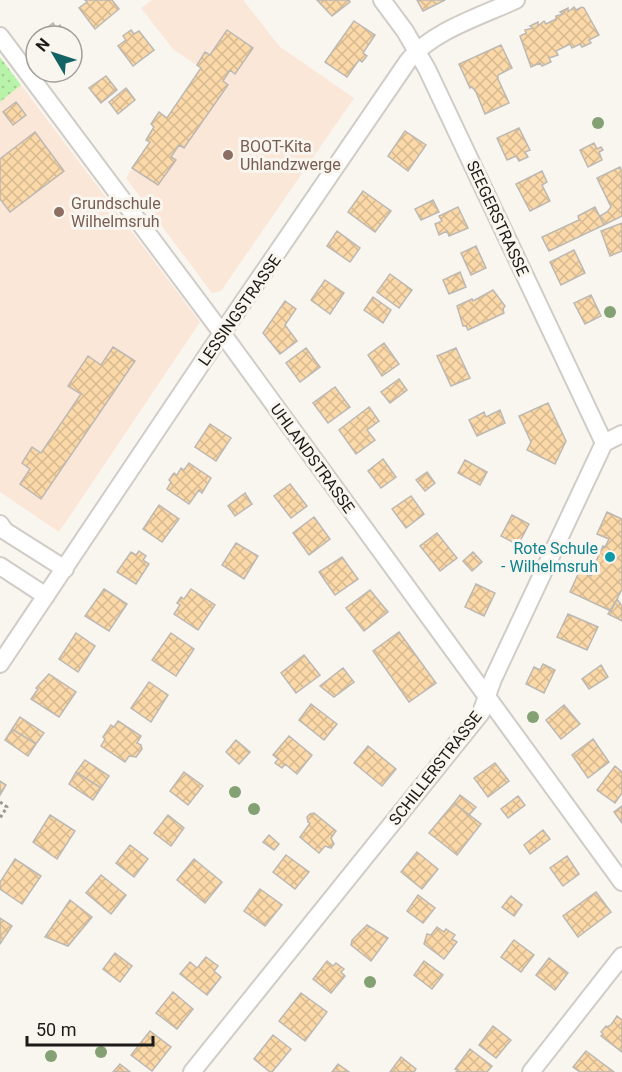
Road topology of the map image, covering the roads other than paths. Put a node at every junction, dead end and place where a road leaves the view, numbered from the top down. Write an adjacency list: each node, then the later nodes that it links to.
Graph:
1 (381, 0): 4 (street, SEEGERSTRASSE)
2 (516, 0): 4 (street, LESSINGSTRASSE)
3 (0, 36): 5 (street, UHLANDSTRASSE)
4 (417, 51): 5 (street, LESSINGSTRASSE); 7 (street, SEEGERSTRASSE)
5 (222, 333): 10 (street, LESSINGSTRASSE); 13 (street, UHLANDSTRASSE)
6 (622, 434): 7 (street)
7 (604, 443): 13 (street, SCHILLERSTRASSE)
8 (0, 524): 10 (street)
9 (0, 566): 11 (street)
10 (65, 569): 11 (street, LESSINGSTRASSE)
11 (46, 596): 12 (street, LESSINGSTRASSE)
12 (0, 664)
13 (487, 696): 14 (street, UHLANDSTRASSE); 16 (street, SCHILLERSTRASSE)
14 (622, 882)
15 (622, 956): 17 (street)
16 (192, 1072)
17 (531, 1072)

